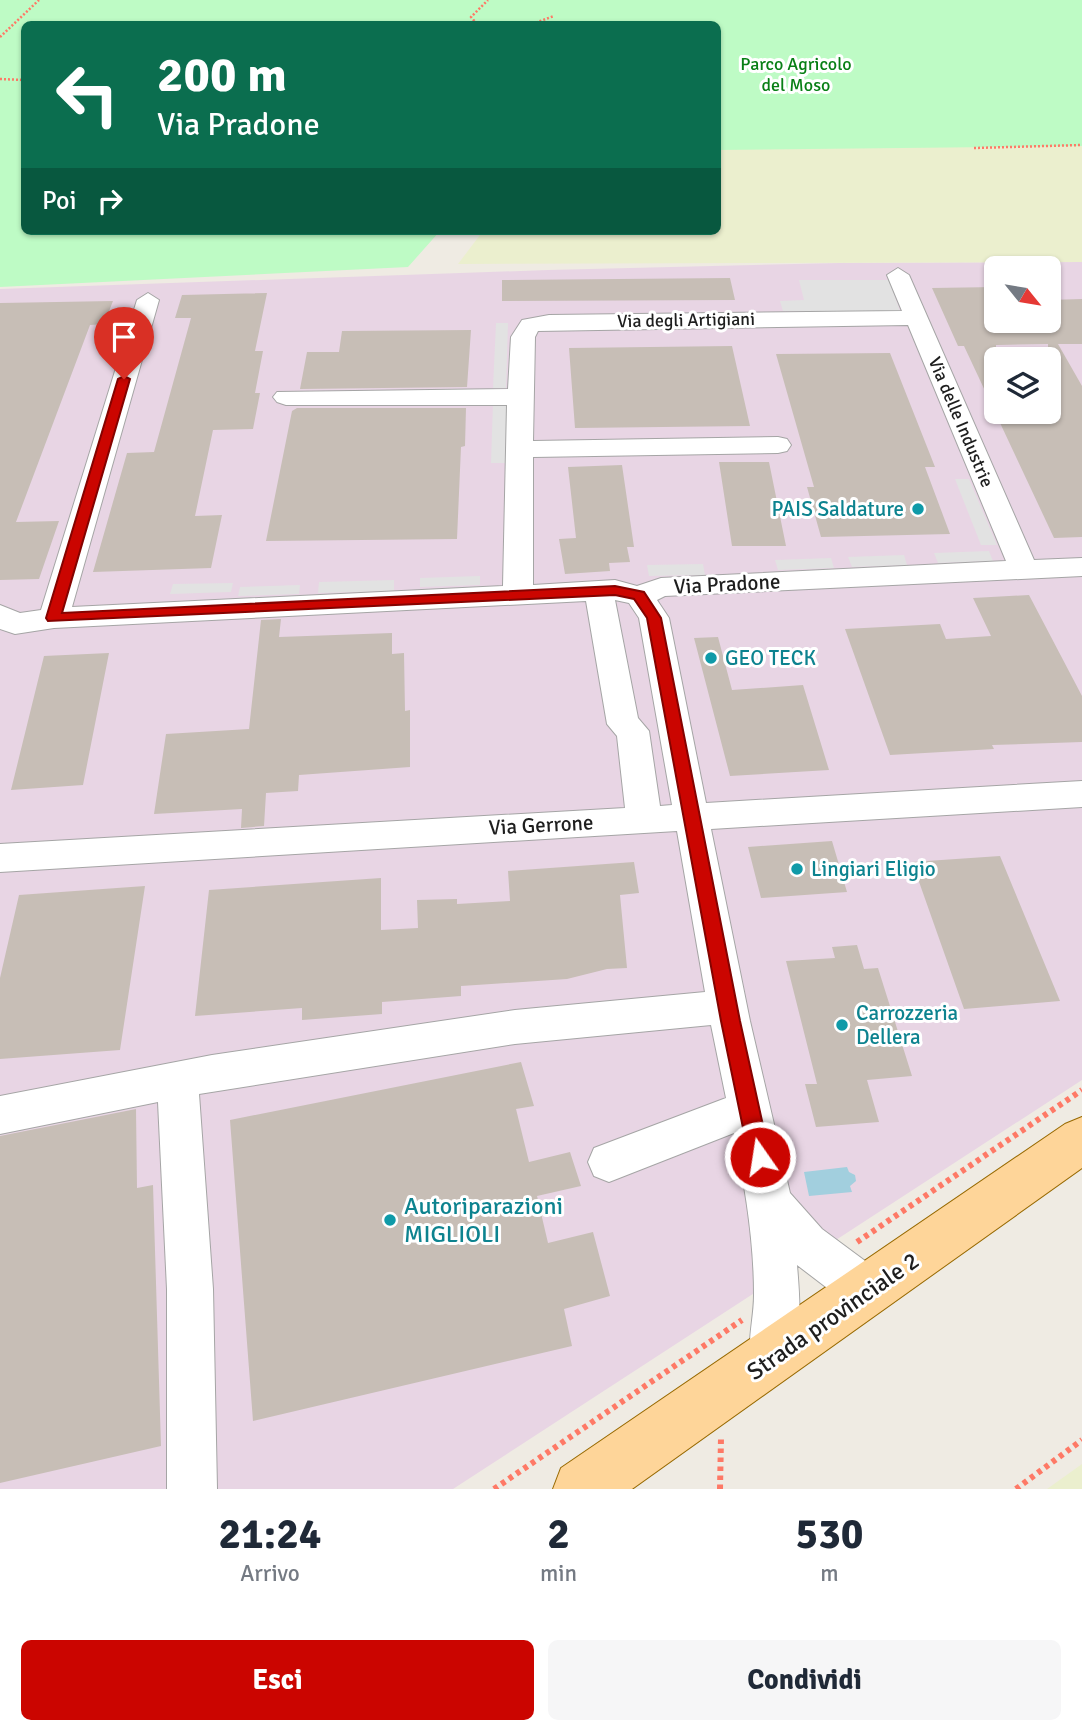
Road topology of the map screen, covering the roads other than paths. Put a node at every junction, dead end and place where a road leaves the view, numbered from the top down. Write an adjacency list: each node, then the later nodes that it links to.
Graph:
1 (898, 275): 3 (street, Via delle Industrie)
2 (148, 300): 13 (street)
3 (916, 318): 5 (street, Via degli Artigiani); 9 (street, Via delle Industrie)
4 (286, 397): 5 (street)
5 (520, 397): 7 (street, Via degli Artigiani)
6 (778, 445): 7 (street)
7 (520, 449): 11 (street, Via degli Artigiani)
8 (1082, 567): 9 (street, Via Pradone)
9 (1024, 570): 12 (street, Via Pradone)
10 (599, 591): 11 (street, Via Pradone); 12 (street, Via Pradone); 16 (street)
11 (518, 594): 13 (street, Via Pradone)
12 (639, 596): 15 (street)
13 (54, 618): 14 (street, Via Pradone)
14 (5, 626)
15 (677, 729): 16 (street); 18 (street)
16 (633, 731): 19 (street)
17 (1082, 794): 18 (street, Via Gerrone)
18 (694, 816): 19 (street, Via Gerrone); 21 (street)
19 (644, 819): 20 (street, Via Gerrone)
20 (0, 858)
21 (728, 1007): 22 (street); 23 (street)
22 (178, 1080): 24 (street); 30 (street)
23 (749, 1108): 26 (street); 27 (street)
24 (0, 1115)
25 (1082, 1140): 28 (main road, Strada provinciale 2)
26 (610, 1163)
27 (770, 1203): 28 (street); 29 (street)
28 (868, 1290): 29 (main road, Strada provinciale 2)
29 (772, 1359): 31 (main road, Strada provinciale 2)
30 (192, 1489)
31 (582, 1489)

